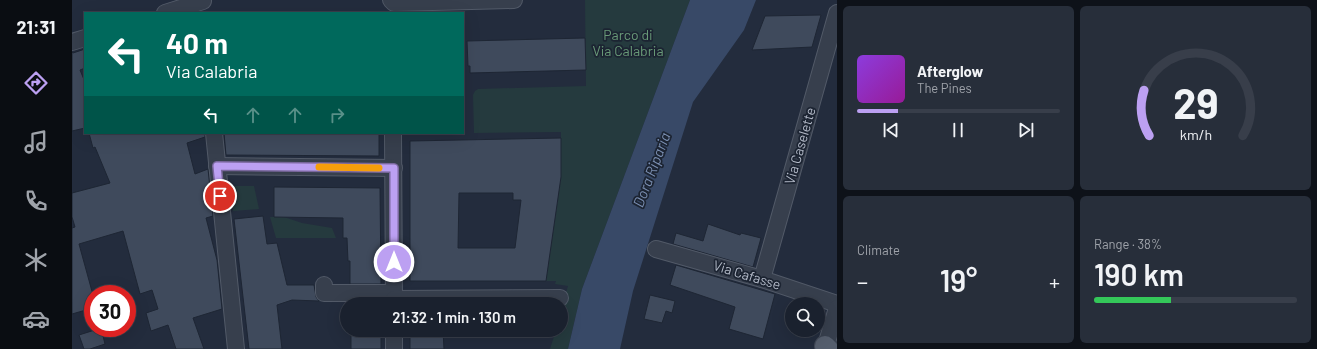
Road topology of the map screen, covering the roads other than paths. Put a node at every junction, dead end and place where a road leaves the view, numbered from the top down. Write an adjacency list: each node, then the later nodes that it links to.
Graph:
1 (514, 0): 3 (street)
2 (203, 5): 4 (street)
3 (393, 5)
4 (170, 12)
5 (837, 13): 13 (street, Via Caselette)
6 (84, 38): 7 (street)
7 (72, 42)
8 (214, 134): 10 (street)
9 (394, 134): 11 (street)
10 (217, 166): 11 (street); 21 (street)
11 (394, 168): 16 (street)
12 (656, 249): 13 (street, Via Cafasse)
13 (762, 279): 17 (street, Via Cafasse)
14 (324, 285): 15 (street)
15 (371, 297)
16 (394, 297)
17 (837, 304)
18 (837, 308): 20 (street)
19 (394, 337): 22 (street)
20 (826, 348)
21 (236, 349)
22 (394, 349)

